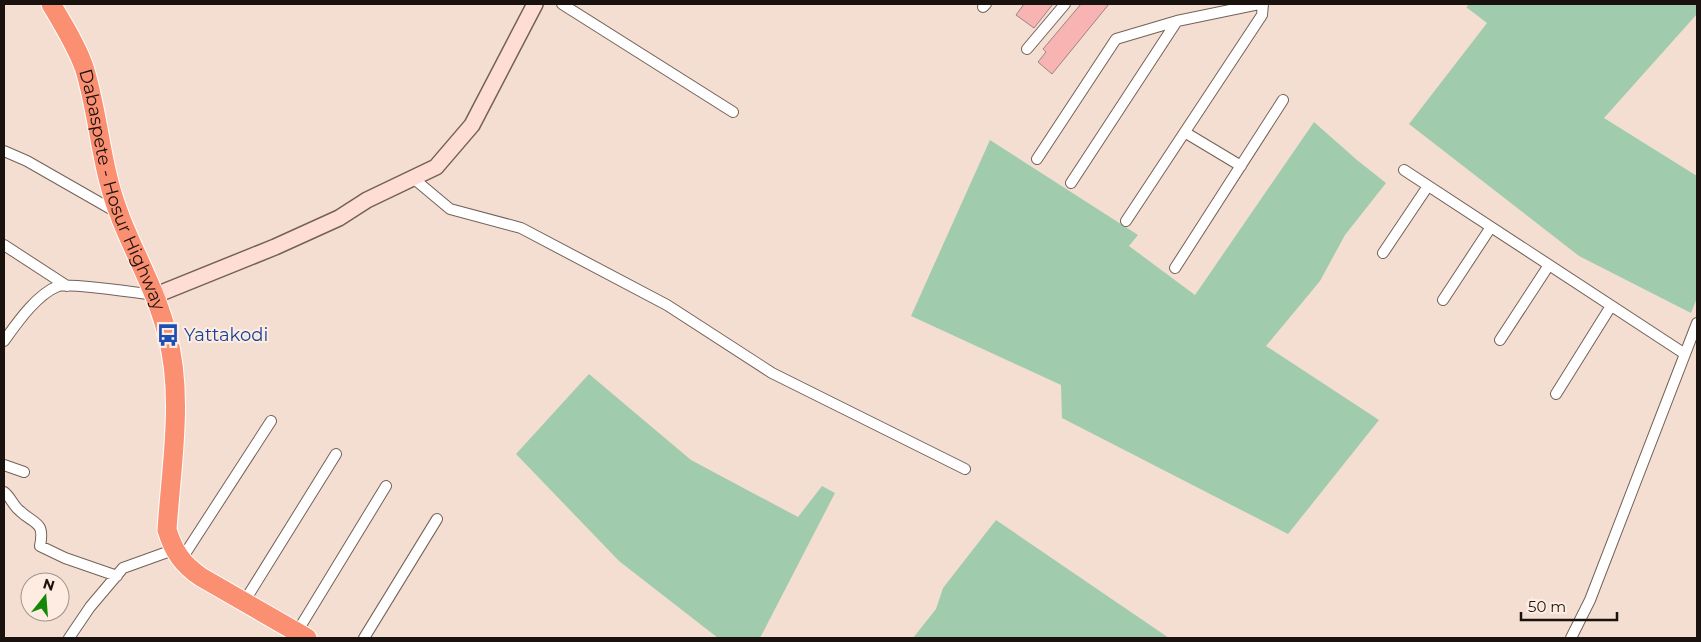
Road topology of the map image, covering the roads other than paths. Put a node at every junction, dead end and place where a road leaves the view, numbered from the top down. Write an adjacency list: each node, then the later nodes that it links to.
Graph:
1 (51, 4): 19 (highway, Dabaspete - Hosur Highway)
2 (535, 4): 16 (street)
3 (562, 4): 10 (street)
4 (1065, 4): 8 (street)
5 (1259, 4): 7 (street)
6 (1263, 4): 11 (street)
7 (1177, 21): 13 (street); 17 (street)
8 (1027, 49)
9 (1283, 100): 14 (street)
10 (733, 112)
11 (1186, 133): 14 (street); 20 (street)
12 (4, 151): 19 (street)
13 (1038, 159)
14 (1241, 166): 25 (street)
15 (1404, 170): 18 (street)
16 (413, 178): 27 (street); 38 (street)
17 (1071, 183)
18 (1428, 186): 21 (street); 23 (street)
19 (119, 213): 27 (highway, Dabaspete - Hosur Highway)
20 (1126, 221)
21 (1491, 227): 24 (street); 28 (street)
22 (4, 245): 26 (street)
23 (1383, 253)
24 (1549, 265): 29 (street); 31 (street)
25 (1175, 268)
26 (68, 286): 27 (street); 32 (street)
27 (156, 296): 43 (highway, Dabaspete - Hosur Highway)
28 (1443, 300)
29 (1611, 306): 33 (street); 34 (street)
30 (1697, 323): 33 (street)
31 (1500, 340)
32 (4, 341)
33 (1685, 354): 49 (street)
34 (1556, 394)
35 (272, 421): 43 (street)
36 (336, 454): 45 (street)
37 (4, 465): 39 (street)
38 (965, 469)
39 (24, 472)
40 (386, 486): 46 (street)
41 (4, 492): 44 (street)
42 (437, 519): 48 (street)
43 (177, 555): 44 (street); 45 (highway)
44 (117, 576): 47 (street)
45 (244, 602): 46 (highway)
46 (302, 635)
47 (69, 638)
48 (364, 638)
49 (1571, 638)

